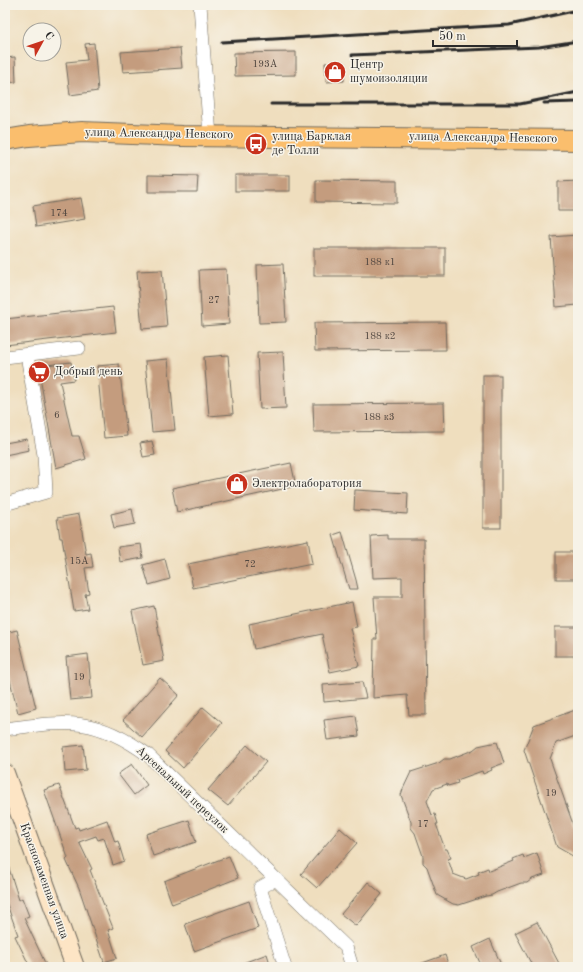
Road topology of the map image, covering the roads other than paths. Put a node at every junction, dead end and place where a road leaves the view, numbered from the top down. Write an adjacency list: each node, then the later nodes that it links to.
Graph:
1 (200, 5): 4 (street)
2 (5, 129): 4 (main road)
3 (578, 129): 4 (main road)
4 (210, 131): 5 (main road, улица Александра Невского); 6 (main road, улица Александра Невского)
5 (5, 140)
6 (578, 140)
7 (79, 348): 8 (street)
8 (27, 354): 9 (street); 10 (street)
9 (5, 357)
10 (5, 504)
11 (5, 729): 13 (street, Арсенальный переулок)
12 (5, 772): 14 (street, Краснокаменная улица)
13 (276, 879): 15 (street); 16 (street, Арсенальный переулок)
14 (75, 967)
15 (285, 967)
16 (352, 967)

